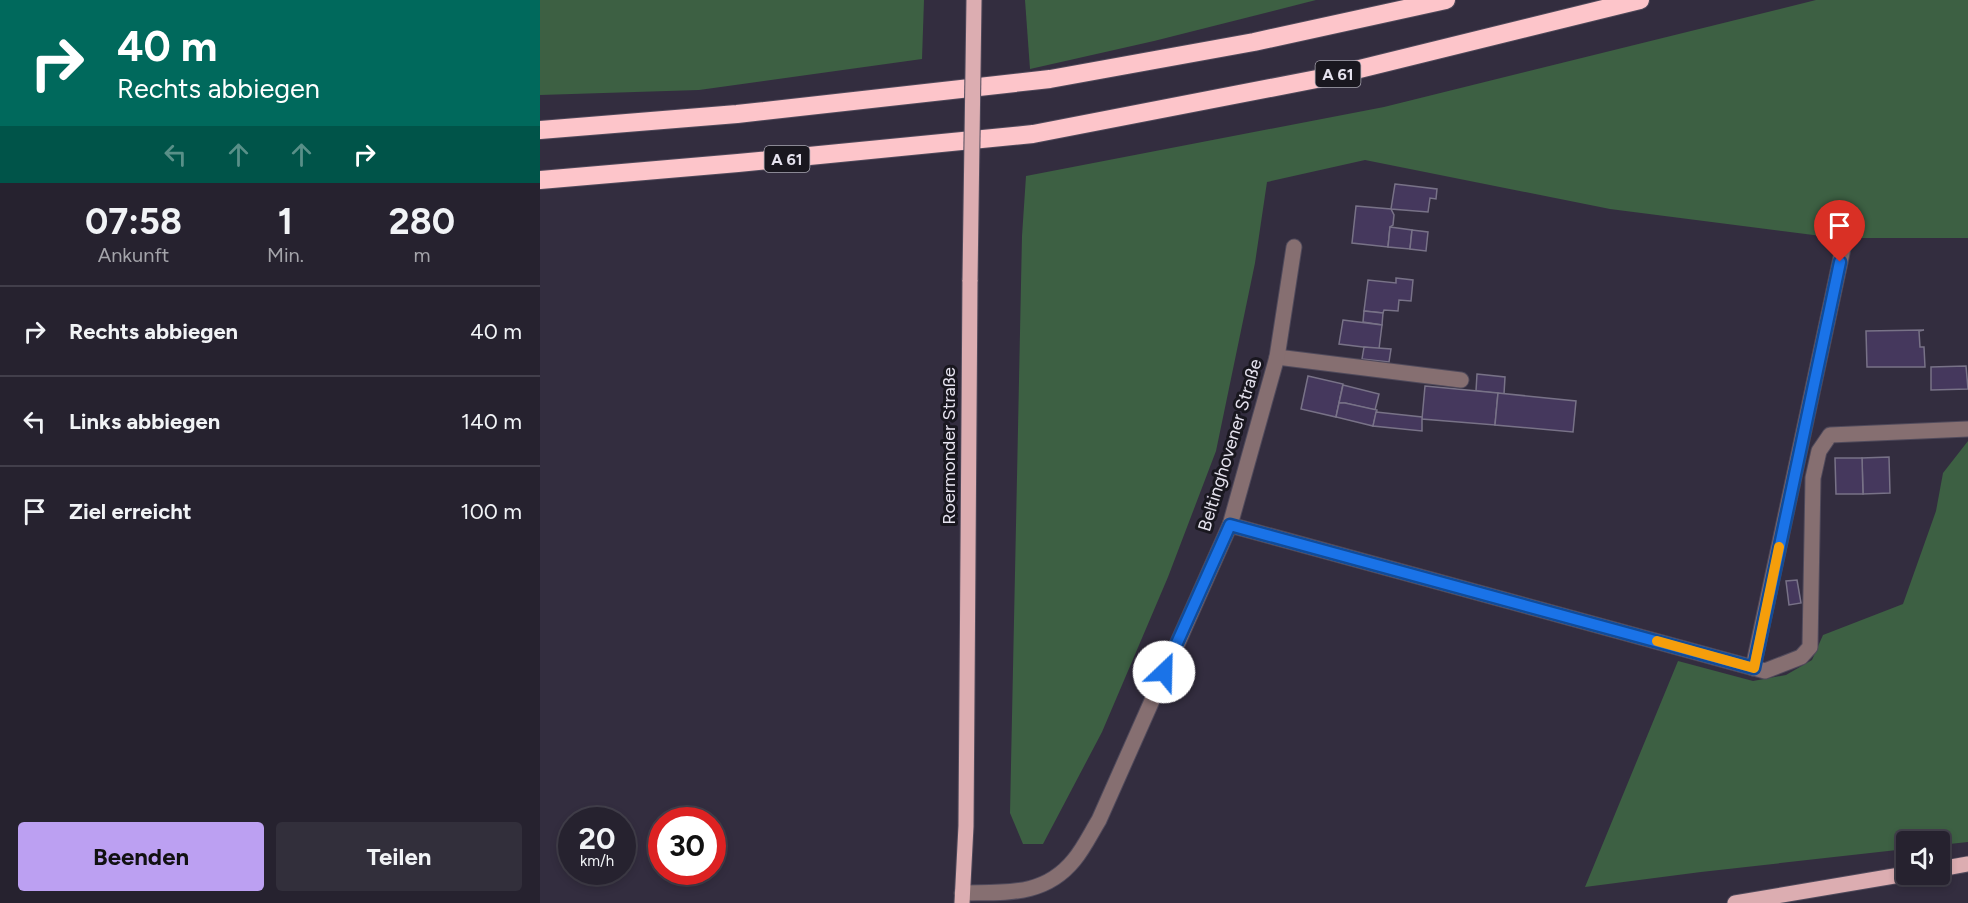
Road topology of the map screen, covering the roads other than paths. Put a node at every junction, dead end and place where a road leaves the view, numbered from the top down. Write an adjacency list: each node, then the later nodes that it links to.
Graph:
1 (974, 0): 16 (main road, Roermonder Straße, bridge)
2 (1446, 0): 4 (highway)
3 (1640, 0): 5 (highway, A 61)
4 (540, 130)
5 (540, 180)
6 (1845, 239): 12 (street)
7 (1294, 247): 8 (street, Beltinghovener Straße)
8 (1277, 357): 9 (street); 11 (street, Beltinghovener Straße)
9 (1461, 380)
10 (1968, 429): 12 (street)
11 (1230, 525): 12 (street); 16 (street, Beltinghovener Straße)
12 (1754, 668)
13 (1968, 864): 14 (main road)
14 (1950, 867)
15 (1896, 876): 17 (main road)
16 (962, 900)
17 (1735, 903)

